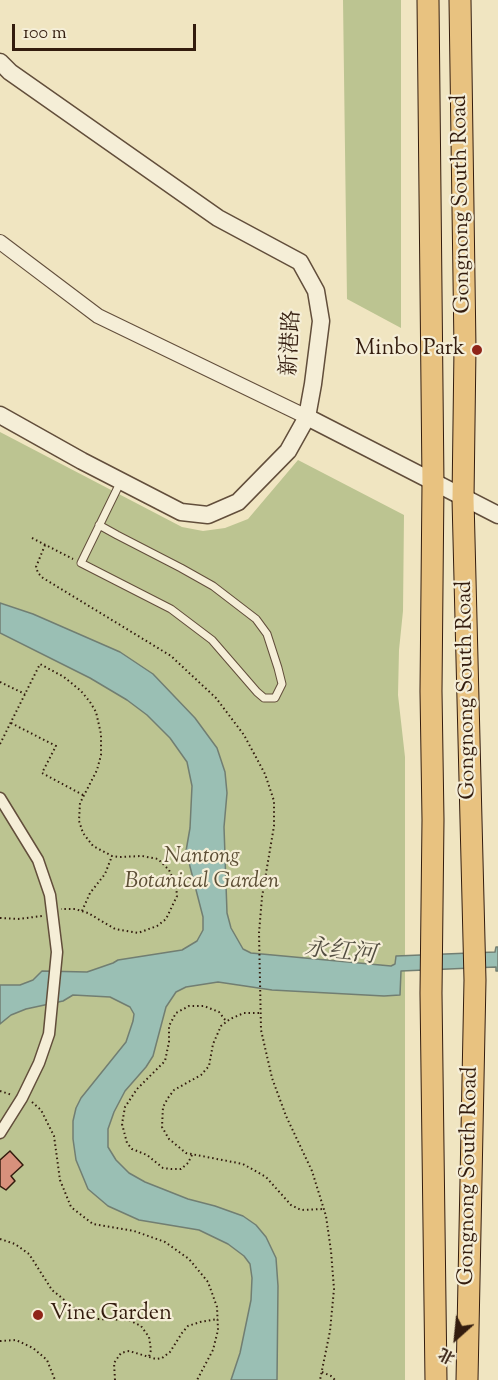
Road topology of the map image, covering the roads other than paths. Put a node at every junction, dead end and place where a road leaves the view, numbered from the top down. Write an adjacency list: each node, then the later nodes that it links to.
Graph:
1 (428, 0): 8 (main road, Gongnong South Road)
2 (460, 0): 9 (main road, Gongnong South Road)
3 (0, 62): 6 (street, 新港路)
4 (0, 242): 6 (street)
5 (0, 415): 7 (street, 新港路)
6 (307, 417): 7 (street, 新港路); 8 (street)
7 (121, 482): 11 (lane)
8 (433, 483): 9 (street); 14 (main road, Gongnong South Road)
9 (463, 499): 10 (street); 15 (main road, Gongnong South Road)
10 (498, 515)
11 (99, 525)
12 (0, 798): 13 (street)
13 (0, 1133)
14 (436, 1380)
15 (467, 1380)

